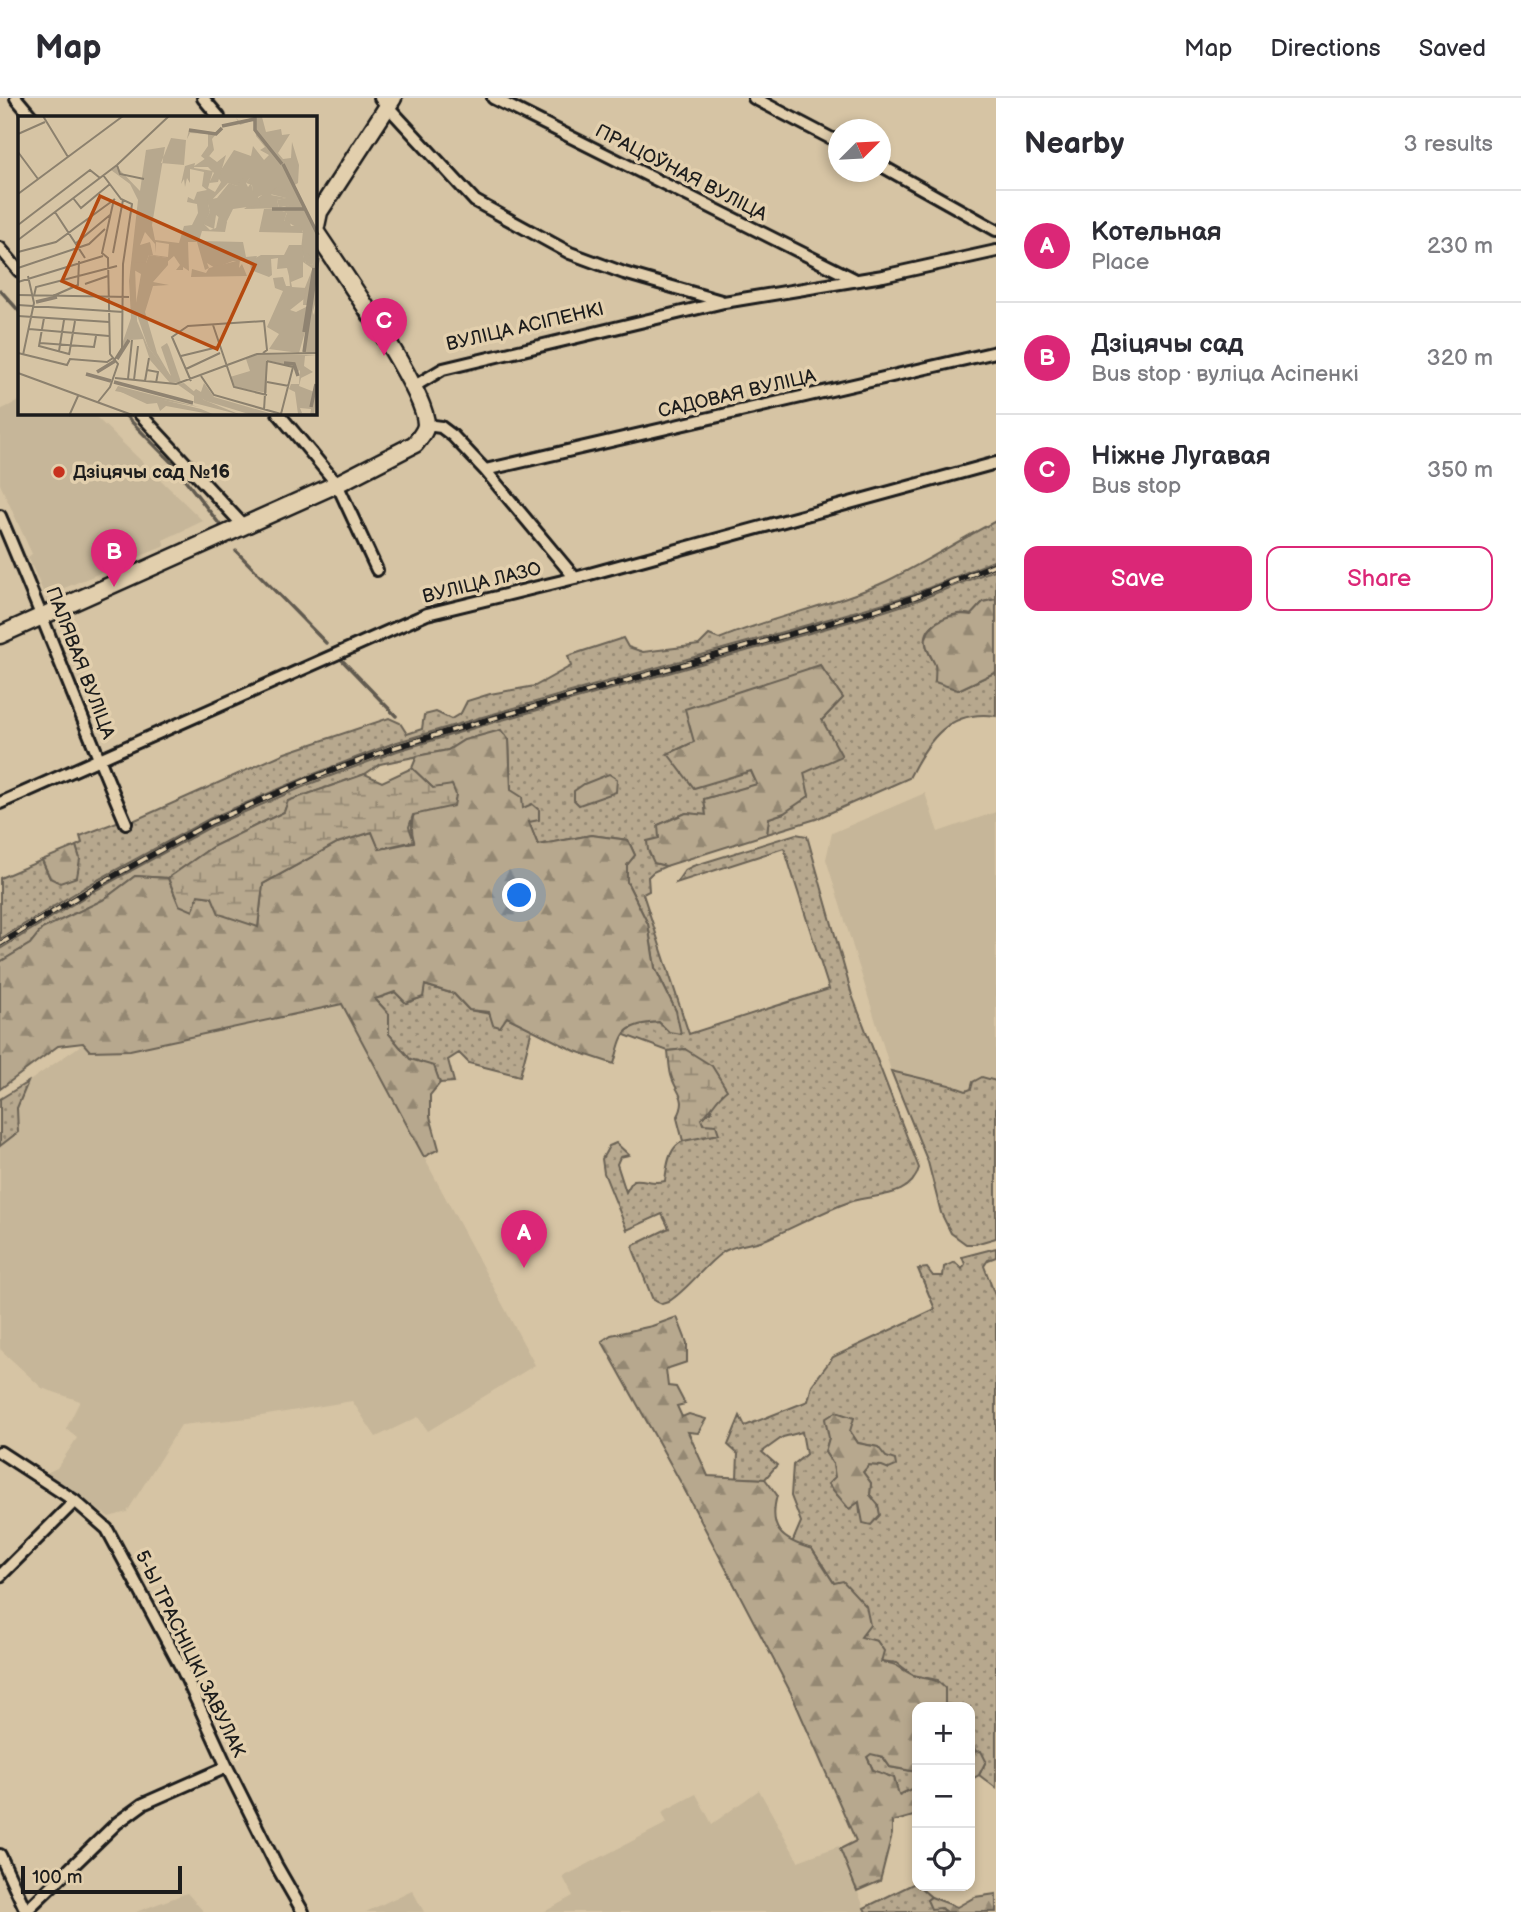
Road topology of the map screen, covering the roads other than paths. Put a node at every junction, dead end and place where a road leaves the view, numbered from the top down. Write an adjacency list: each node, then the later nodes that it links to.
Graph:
1 (16, 98): 6 (street)
2 (203, 98): 7 (street)
3 (493, 98): 16 (street, ПРАЦОЎНАЯ ВУЛІЦА)
4 (754, 98): 8 (street)
5 (387, 101): 10 (street); 17 (street)
6 (31, 116)
7 (218, 116)
8 (828, 137)
9 (891, 171): 11 (street)
10 (317, 222)
11 (996, 230)
12 (317, 234): 19 (street)
13 (0, 248): 15 (street)
14 (996, 251): 16 (street, ВУЛІЦА АСІПЕНКІ)
15 (18, 270)
16 (854, 279): 17 (street, ВУЛІЦА АСІПЕНКІ)
17 (724, 302): 19 (street, ВУЛІЦА АСІПЕНКІ)
18 (996, 352): 24 (street, САДОВАЯ ВУЛІЦА)
19 (413, 387): 22 (street)
20 (141, 415): 27 (street)
21 (280, 415): 25 (street)
22 (426, 425): 24 (street); 25 (street)
23 (996, 463): 29 (street, ВУЛІЦА ЛАЗО)
24 (485, 470): 29 (street)
25 (337, 484): 27 (street); 28 (street)
26 (0, 516): 30 (street, ПАЛЯВАЯ ВУЛІЦА)
27 (243, 525): 30 (street)
28 (377, 570)
29 (575, 578): 32 (street, ВУЛІЦА ЛАЗО)
30 (44, 615): 31 (street); 32 (street, ПАЛЯВАЯ ВУЛІЦА)
31 (0, 635)
32 (98, 758): 33 (street, ВУЛІЦА ЛАЗО); 34 (street, ПАЛЯВАЯ ВУЛІЦА)
33 (0, 803)
34 (126, 823)
35 (0, 1452): 36 (street, 5-Ы ТРАСНІЦКІ ЗАВУЛАК)
36 (75, 1501): 37 (street); 38 (street, 5-Ы ТРАСНІЦКІ ЗАВУЛАК)
37 (0, 1576)
38 (227, 1767): 40 (street); 41 (street, 5-Ы ТРАСНІЦКІ ЗАВУЛАК)
39 (0, 1855): 40 (street)
40 (26, 1912)
41 (303, 1912)

